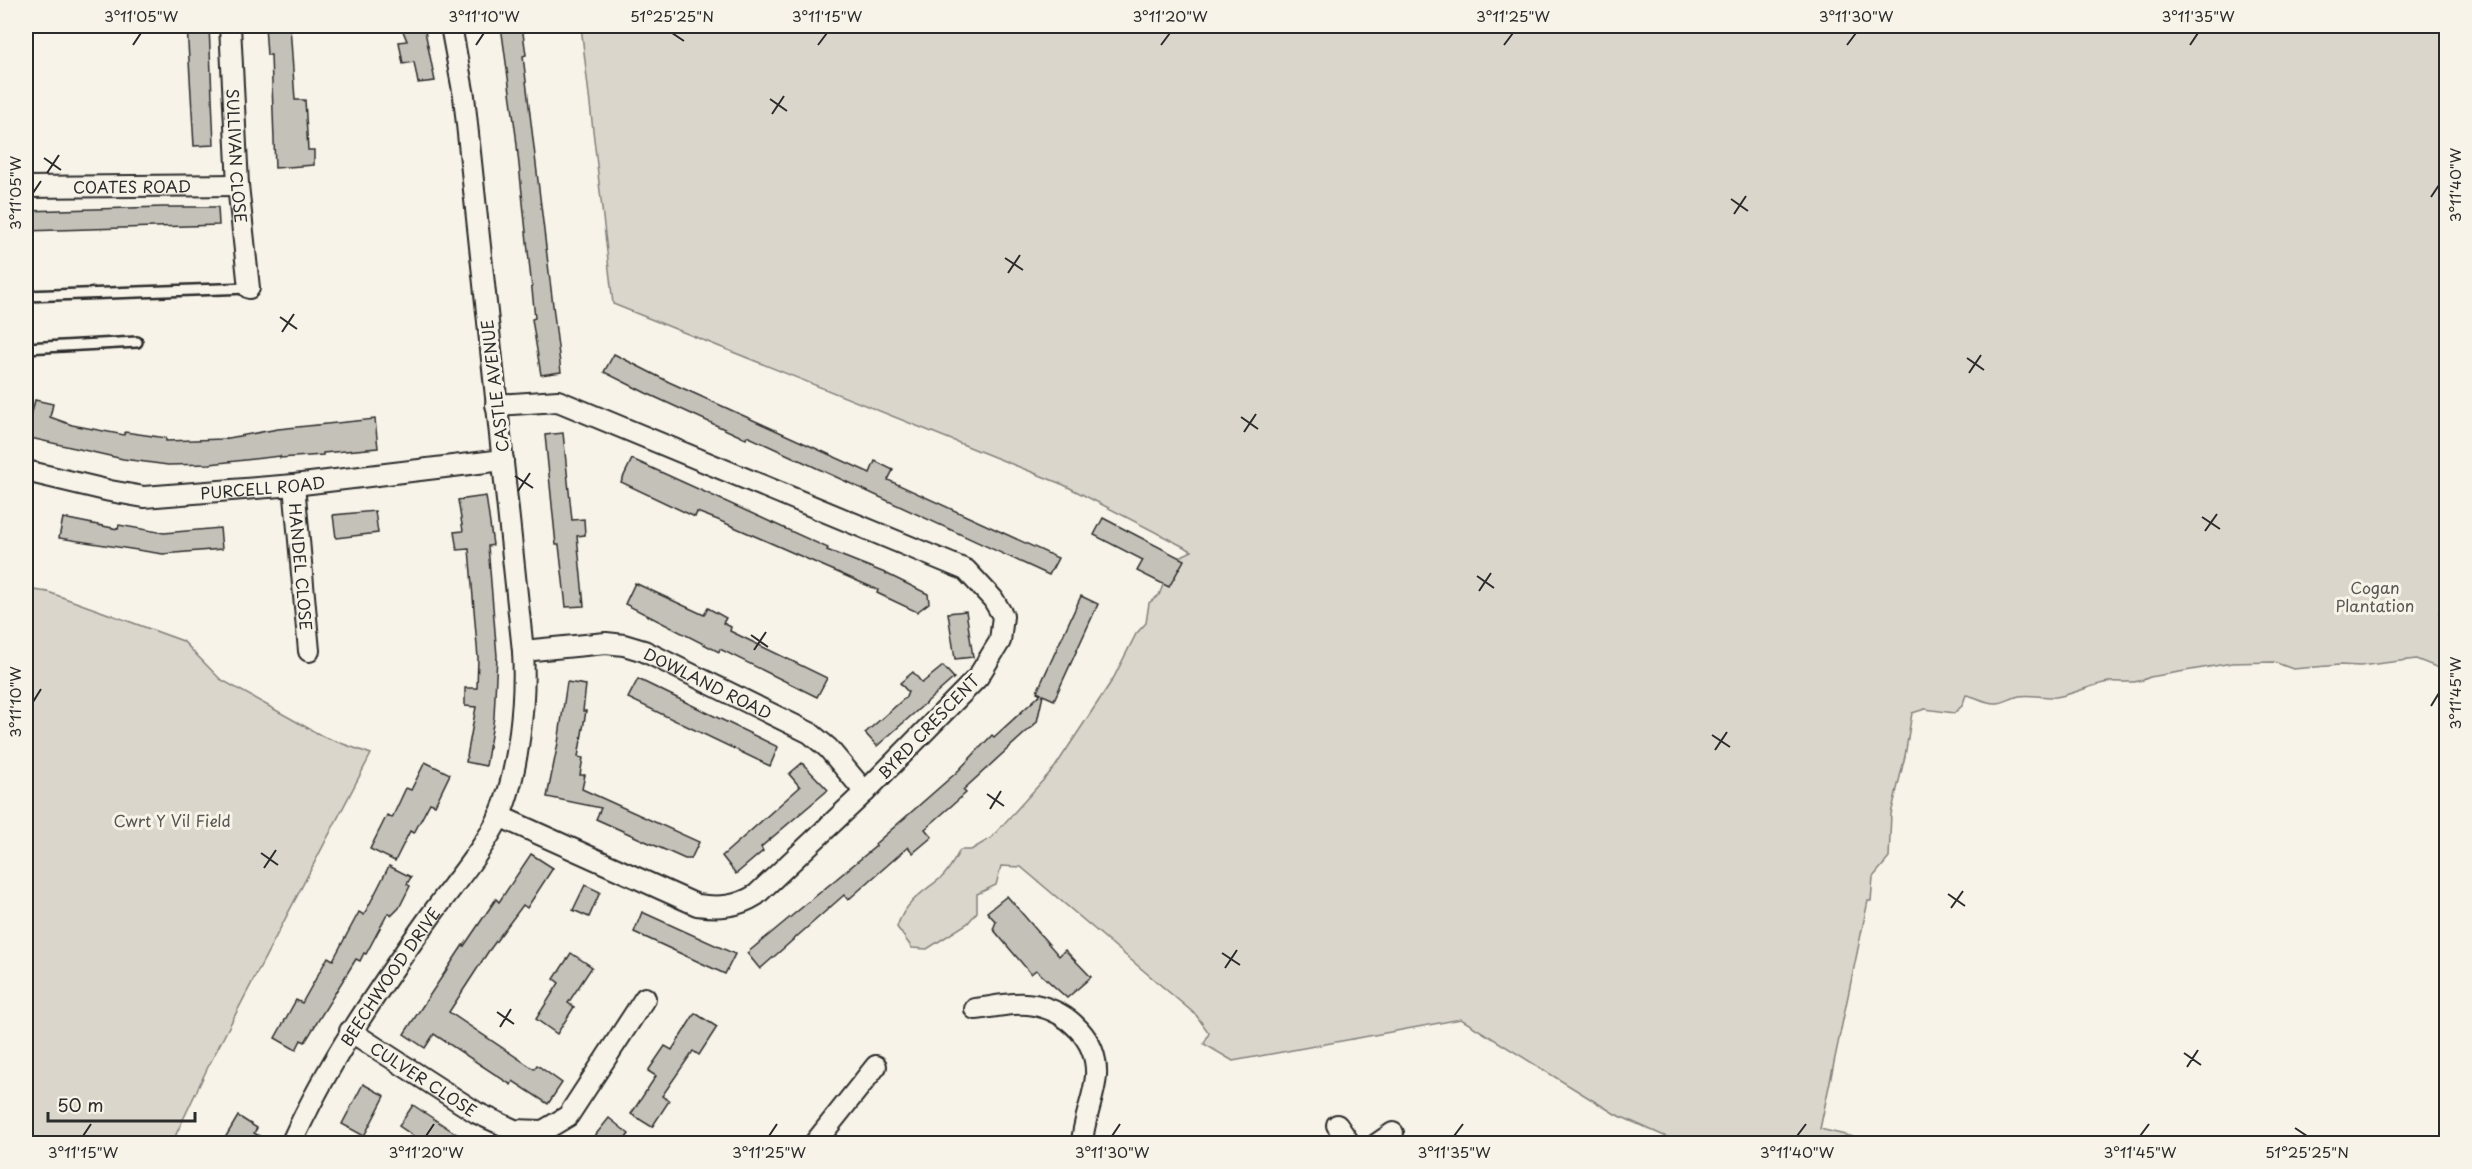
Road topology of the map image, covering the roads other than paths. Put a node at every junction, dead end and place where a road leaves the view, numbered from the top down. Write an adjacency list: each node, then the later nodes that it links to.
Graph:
1 (230, 26): 3 (street, SULLIVAN CLOSE)
2 (451, 26): 9 (street, CASTLE AVENUE)
3 (238, 185): 4 (street, COATES ROAD); 5 (street, SULLIVAN CLOSE)
4 (26, 187)
5 (249, 288): 6 (lane)
6 (26, 296)
7 (137, 342): 8 (lane)
8 (26, 348)
9 (496, 405): 10 (street, CASTLE AVENUE); 15 (street, BYRD CRESCENT)
10 (503, 460): 12 (street, PURCELL ROAD); 14 (street, CASTLE AVENUE)
11 (26, 471): 12 (street, PURCELL ROAD)
12 (294, 485): 13 (street, HANDEL CLOSE)
13 (309, 651)
14 (523, 651): 15 (street, DOWLAND ROAD); 16 (street, CASTLE AVENUE)
15 (865, 792): 16 (street, BYRD CRESCENT)
16 (499, 816): 19 (street, BEECHWOOD DRIVE)
17 (645, 998): 19 (street, CULVER CLOSE)
18 (975, 1009): 25 (street)
19 (350, 1031): 23 (street, BEECHWOOD DRIVE)
20 (876, 1066): 24 (street)
21 (1337, 1125): 26 (street)
22 (1393, 1132): 27 (street)
23 (291, 1143)
24 (814, 1143)
25 (1082, 1143)
26 (1350, 1143)
27 (1377, 1143)

